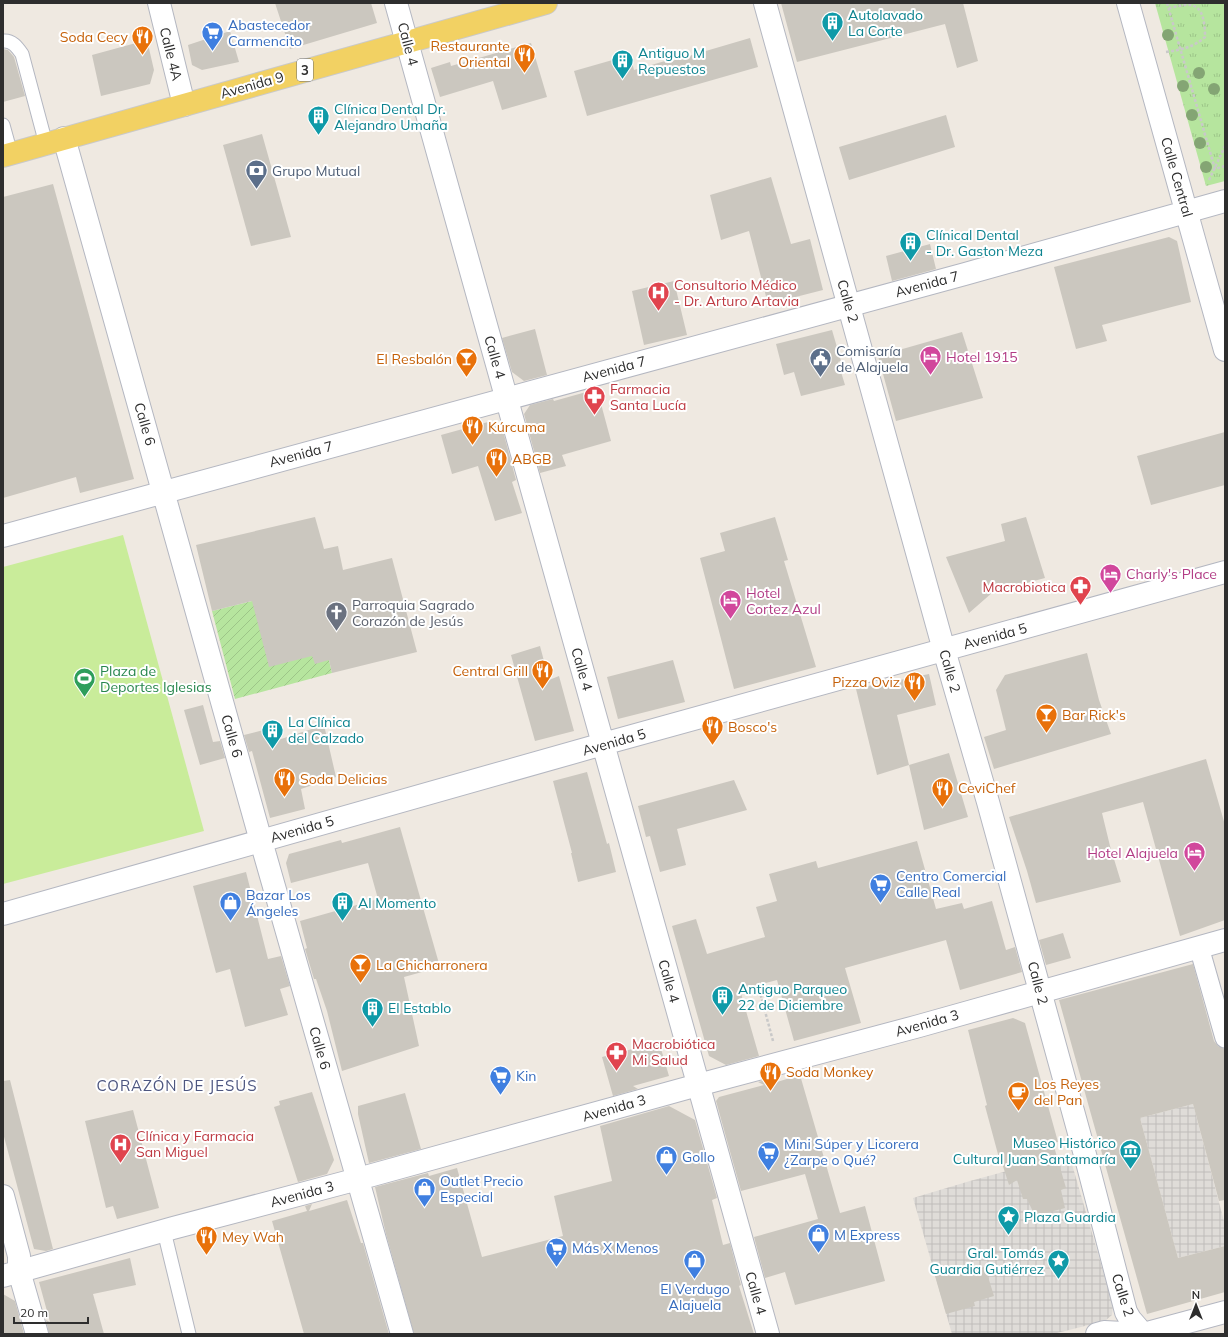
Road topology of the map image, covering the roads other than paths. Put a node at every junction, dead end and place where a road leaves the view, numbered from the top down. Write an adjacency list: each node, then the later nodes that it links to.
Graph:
1 (159, 3): 8 (street, Calle 4A)
2 (396, 3): 7 (street, Calle 4)
3 (546, 3): 7 (main road, Avenida 9 / 3)
4 (765, 3): 14 (street, Calle 2)
5 (1128, 3): 13 (street, Calle Central)
6 (3, 41): 10 (lane)
7 (407, 42): 8 (main road, Avenida 9 / 3); 16 (street, Calle 4)
8 (184, 105): 10 (main road, Avenida 9 / 3)
9 (3, 125): 11 (lane)
10 (55, 141): 11 (main road, Avenida 9 / 3); 17 (street, Calle 6)
11 (7, 155)
12 (1225, 201): 13 (street, Avenida 7)
13 (1187, 212): 14 (street, Avenida 7); 15 (street, Calle Central)
14 (849, 305): 16 (street, Avenida 7); 20 (street, Calle 2)
15 (1225, 350)
16 (506, 399): 17 (street, Avenida 7); 21 (street, Calle 4)
17 (164, 491): 18 (street, Avenida 7); 22 (street, Calle 6)
18 (3, 536)
19 (1225, 572): 20 (street, Avenida 5)
20 (944, 650): 21 (street, Avenida 5); 26 (street, Calle 2)
21 (603, 744): 22 (street, Avenida 5); 28 (street, Calle 4)
22 (261, 841): 23 (street, Avenida 5); 29 (street, Calle 6)
23 (3, 914)
24 (1225, 940): 25 (street, Avenida 3)
25 (1200, 947): 26 (street, Avenida 3); 27 (street)
26 (1040, 991): 28 (street, Avenida 3); 39 (street, Calle 2)
27 (1225, 1038)
28 (698, 1085): 29 (street, Avenida 3); 37 (street, Calle 4)
29 (358, 1179): 31 (street, Avenida 3); 36 (street, Calle 6)
30 (3, 1196): 32 (street)
31 (164, 1231): 32 (street, Avenida 3); 35 (lane)
32 (11, 1274): 34 (street)
33 (1225, 1312): 39 (street)
34 (37, 1334)
35 (188, 1334)
36 (402, 1334)
37 (768, 1334)
38 (1097, 1334): 39 (street)
39 (1143, 1334)

